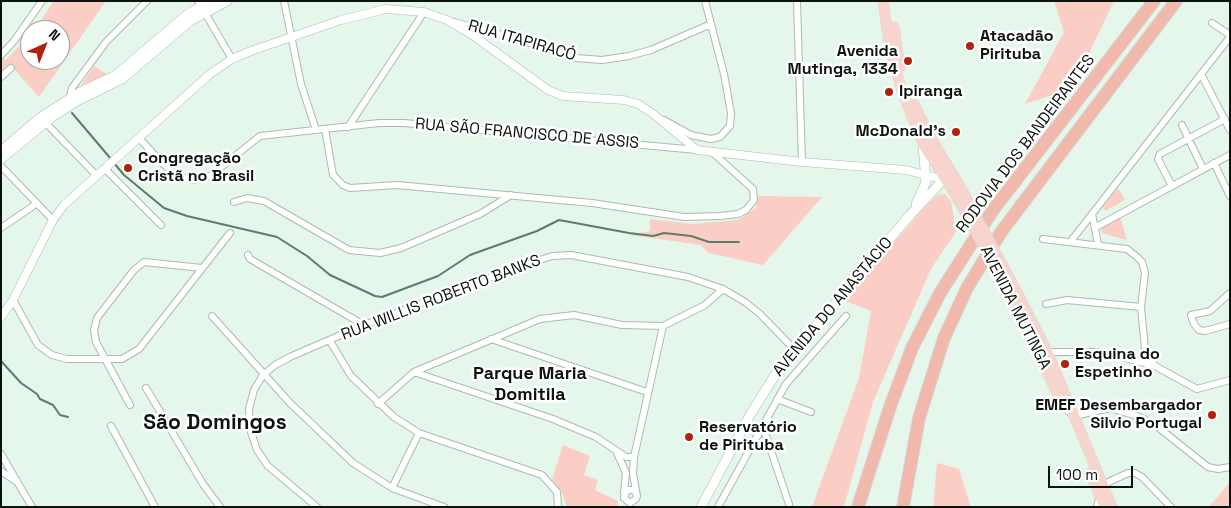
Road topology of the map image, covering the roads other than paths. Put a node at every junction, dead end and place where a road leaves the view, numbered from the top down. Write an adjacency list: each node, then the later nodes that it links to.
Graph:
1 (147, 1): 24 (street)
2 (211, 1): 12 (main road)
3 (227, 1): 12 (main road)
4 (284, 1): 18 (street)
5 (705, 1): 16 (street)
6 (797, 1): 42 (street)
7 (883, 1): 35 (main road, AVENIDA MUTINGA)
8 (890, 1): 40 (main road, AVENIDA MUTINGA)
9 (1154, 1): 126 (highway, RODOVIA DOS BANDEIRANTES)
10 (1176, 1): 127 (highway, RODOVIA DOS BANDEIRANTES)
11 (40, 2): 19 (street)
12 (200, 6): 20 (street); 24 (main road)
13 (424, 12): 14 (street); 18 (street); 29 (street)
14 (447, 20): 16 (street, RUA ITAPIRACÓ); 25 (street)
15 (1212, 23): 17 (street)
16 (711, 24): 25 (street)
17 (1230, 36): 22 (street)
18 (290, 37): 20 (street); 31 (street)
19 (1, 55)
20 (232, 59): 33 (street)
21 (11, 68): 23 (street)
22 (1201, 74): 27 (street); 55 (street)
23 (1, 77)
24 (69, 102): 26 (main road)
25 (652, 113): 36 (street)
26 (43, 120): 37 (main road); 41 (main road); 48 (street)
27 (1225, 120): 32 (street); 34 (street)
28 (1182, 125): 34 (street)
29 (348, 127): 30 (street, RUA SÃO FRANCISCO DE ASSIS); 36 (street, RUA SÃO FRANCISCO DE ASSIS)
30 (325, 129): 31 (street, RUA SÃO FRANCISCO DE ASSIS); 51 (street)
31 (316, 130): 33 (street, RUA SÃO FRANCISCO DE ASSIS)
32 (1230, 130)
33 (139, 138): 45 (street)
34 (1189, 138): 46 (street); 50 (street)
35 (923, 144): 40 (main road); 47 (main road, AVENIDA DO ANASTÁCIO); 49 (main road, AVENIDA MUTINGA)
36 (697, 150): 38 (street, RUA SÃO FRANCISCO DE ASSIS)
37 (1, 151)
38 (712, 152): 42 (street, RUA SÃO FRANCISCO DE ASSIS); 51 (street)
39 (1230, 155): 43 (street)
40 (942, 156): 49 (main road, AVENIDA MUTINGA)
41 (1, 159)
42 (802, 162): 47 (street, RUA SÃO FRANCISCO DE ASSIS)
43 (1214, 163): 46 (street); 52 (street)
44 (1, 166): 54 (street)
45 (106, 166): 48 (street); 58 (street)
46 (1203, 169): 50 (street)
47 (925, 173): 49 (street, RUA SÃO FRANCISCO DE ASSIS); 56 (main road, AVENIDA DO ANASTÁCIO)
48 (96, 175): 57 (street)
49 (948, 176): 56 (main road, AVENIDA DO ANASTÁCIO); 82 (main road, AVENIDA MUTINGA, bridge)
50 (1172, 186): 59 (street)
51 (511, 195): 53 (street)
52 (1230, 196)
53 (234, 202)
54 (36, 204): 57 (street); 60 (street)
55 (1092, 214): 59 (street); 63 (street)
56 (910, 215): 80 (main road, AVENIDA DO ANASTÁCIO)
57 (53, 220): 69 (street)
58 (161, 225)
59 (1096, 227): 64 (street)
60 (1, 228)
61 (230, 233): 66 (street)
62 (1043, 239): 63 (street)
63 (1071, 241): 64 (street)
64 (1098, 244): 71 (street)
65 (248, 255): 76 (street)
66 (202, 268): 83 (street); 83 (street)
67 (723, 289): 76 (street, RUA WILLIS ROBERTO BANKS); 77 (street); 80 (street, RUA WILLIS ROBERTO BANKS)
68 (1230, 293): 75 (street)
69 (13, 300): 74 (street); 83 (street)
70 (1046, 304): 71 (street)
71 (1141, 307): 81 (street)
72 (212, 316): 87 (street)
73 (846, 316): 91 (street, AVENIDA DO ANASTÁCIO)
74 (1, 317)
75 (1230, 324)
76 (364, 325): 79 (street, RUA WILLIS ROBERTO BANKS)
77 (663, 326): 78 (street); 90 (street)
78 (491, 338): 86 (street); 90 (street)
79 (330, 341): 87 (street, RUA WILLIS ROBERTO BANKS); 92 (street)
80 (794, 349): 125 (main road, AVENIDA DO ANASTÁCIO)
81 (1145, 349): 84 (street); 85 (street)
82 (1044, 352): 84 (street); 94 (main road, AVENIDA MUTINGA); 96 (main road, AVENIDA MUTINGA)
83 (105, 359): 93 (street)
84 (1138, 360): 85 (street)
85 (1155, 366): 88 (street)
86 (414, 372): 92 (street); 100 (street)
87 (263, 375): 110 (street); 121 (street, RUA WILLIS ROBERTO BANKS)
88 (1230, 380)
89 (146, 388): 120 (street)
90 (648, 392): 102 (street)
91 (777, 399): 95 (street); 97 (street, AVENIDA DO ANASTÁCIO)
92 (378, 404): 99 (street)
93 (130, 405)
94 (1063, 407): 96 (street); 114 (main road, AVENIDA MUTINGA)
95 (811, 412)
96 (1074, 416): 105 (street); 109 (main road, AVENIDA MUTINGA)
97 (762, 424): 113 (street); 116 (street, AVENIDA DO ANASTÁCIO)
98 (111, 426): 119 (street)
99 (419, 433): 110 (street); 123 (street)
100 (617, 452): 102 (street); 107 (street)
101 (1, 454): 103 (street)
102 (634, 457): 104 (street)
103 (7, 462): 106 (street); 108 (street)
104 (633, 465): 107 (street); 111 (street)
105 (1230, 467)
106 (2, 472): 108 (street)
107 (626, 473): 112 (street)
108 (18, 483): 118 (street)
109 (1102, 484): 114 (street); 128 (main road, AVENIDA MUTINGA); 129 (street)
110 (392, 488): 122 (street)
111 (636, 494): 112 (street); 115 (street); 124 (street)
112 (624, 495): 115 (street); 117 (street)
113 (789, 504)
114 (1101, 504)
115 (631, 505)
116 (722, 505)
117 (620, 506)
118 (32, 507)
119 (156, 507)
120 (220, 507)
121 (317, 507)
122 (444, 507)
123 (558, 507)
124 (639, 507)
125 (701, 507)
126 (858, 507)
127 (903, 507)
128 (1112, 507)
129 (1171, 507)

